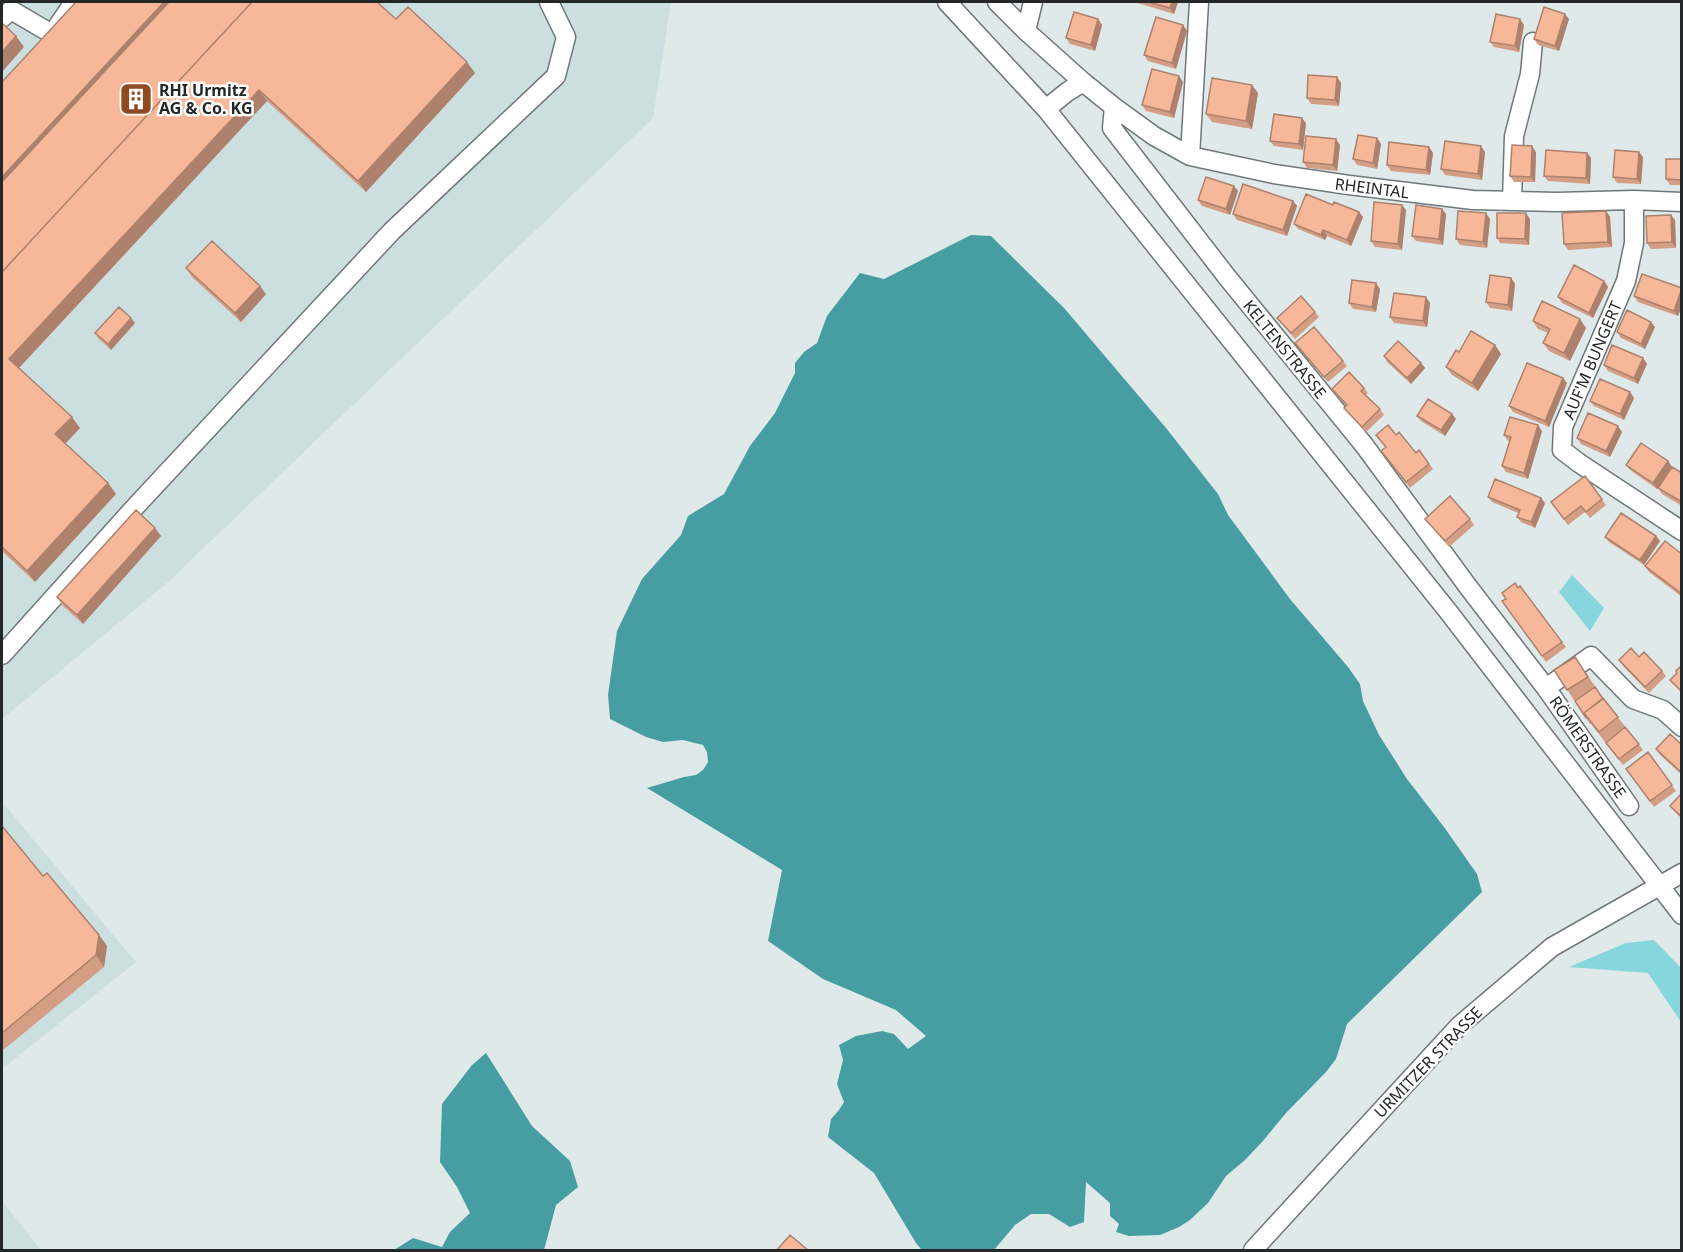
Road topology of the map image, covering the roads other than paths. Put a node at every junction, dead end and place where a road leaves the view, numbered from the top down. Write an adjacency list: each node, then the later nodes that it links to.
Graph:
1 (74, 2): 9 (street)
2 (549, 2): 21 (street)
3 (947, 2): 14 (street)
4 (998, 2): 8 (street, RHEINTAL)
5 (1033, 2): 8 (street)
6 (1199, 2): 15 (street)
7 (2, 18): 9 (street)
8 (1026, 31): 12 (street, RHEINTAL)
9 (52, 34): 11 (street)
10 (1533, 42): 17 (street)
11 (38, 50)
12 (1083, 82): 13 (street, RHEINTAL); 14 (street)
13 (1113, 107): 15 (street, RHEINTAL); 20 (street, KELTENSTRASSE)
14 (1046, 109): 26 (street)
15 (1190, 156): 17 (street, RHEINTAL)
16 (1634, 200): 17 (street, RHEINTAL); 18 (street, RHEINTAL); 19 (street, AUF'M BUNGERT)
17 (1512, 201)
18 (1682, 202)
19 (1682, 531)
20 (1469, 588): 22 (street, RÖMERSTRASSE)
21 (2, 655)
22 (1546, 688): 23 (street, RÖMERSTRASSE); 24 (street, RÖMERSTRASSE)
23 (1682, 727)
24 (1629, 806)
25 (1682, 873): 26 (street, URMITZER STRASSE)
26 (1660, 885): 27 (street); 28 (street, URMITZER STRASSE)
27 (1682, 915)
28 (1253, 1251)

